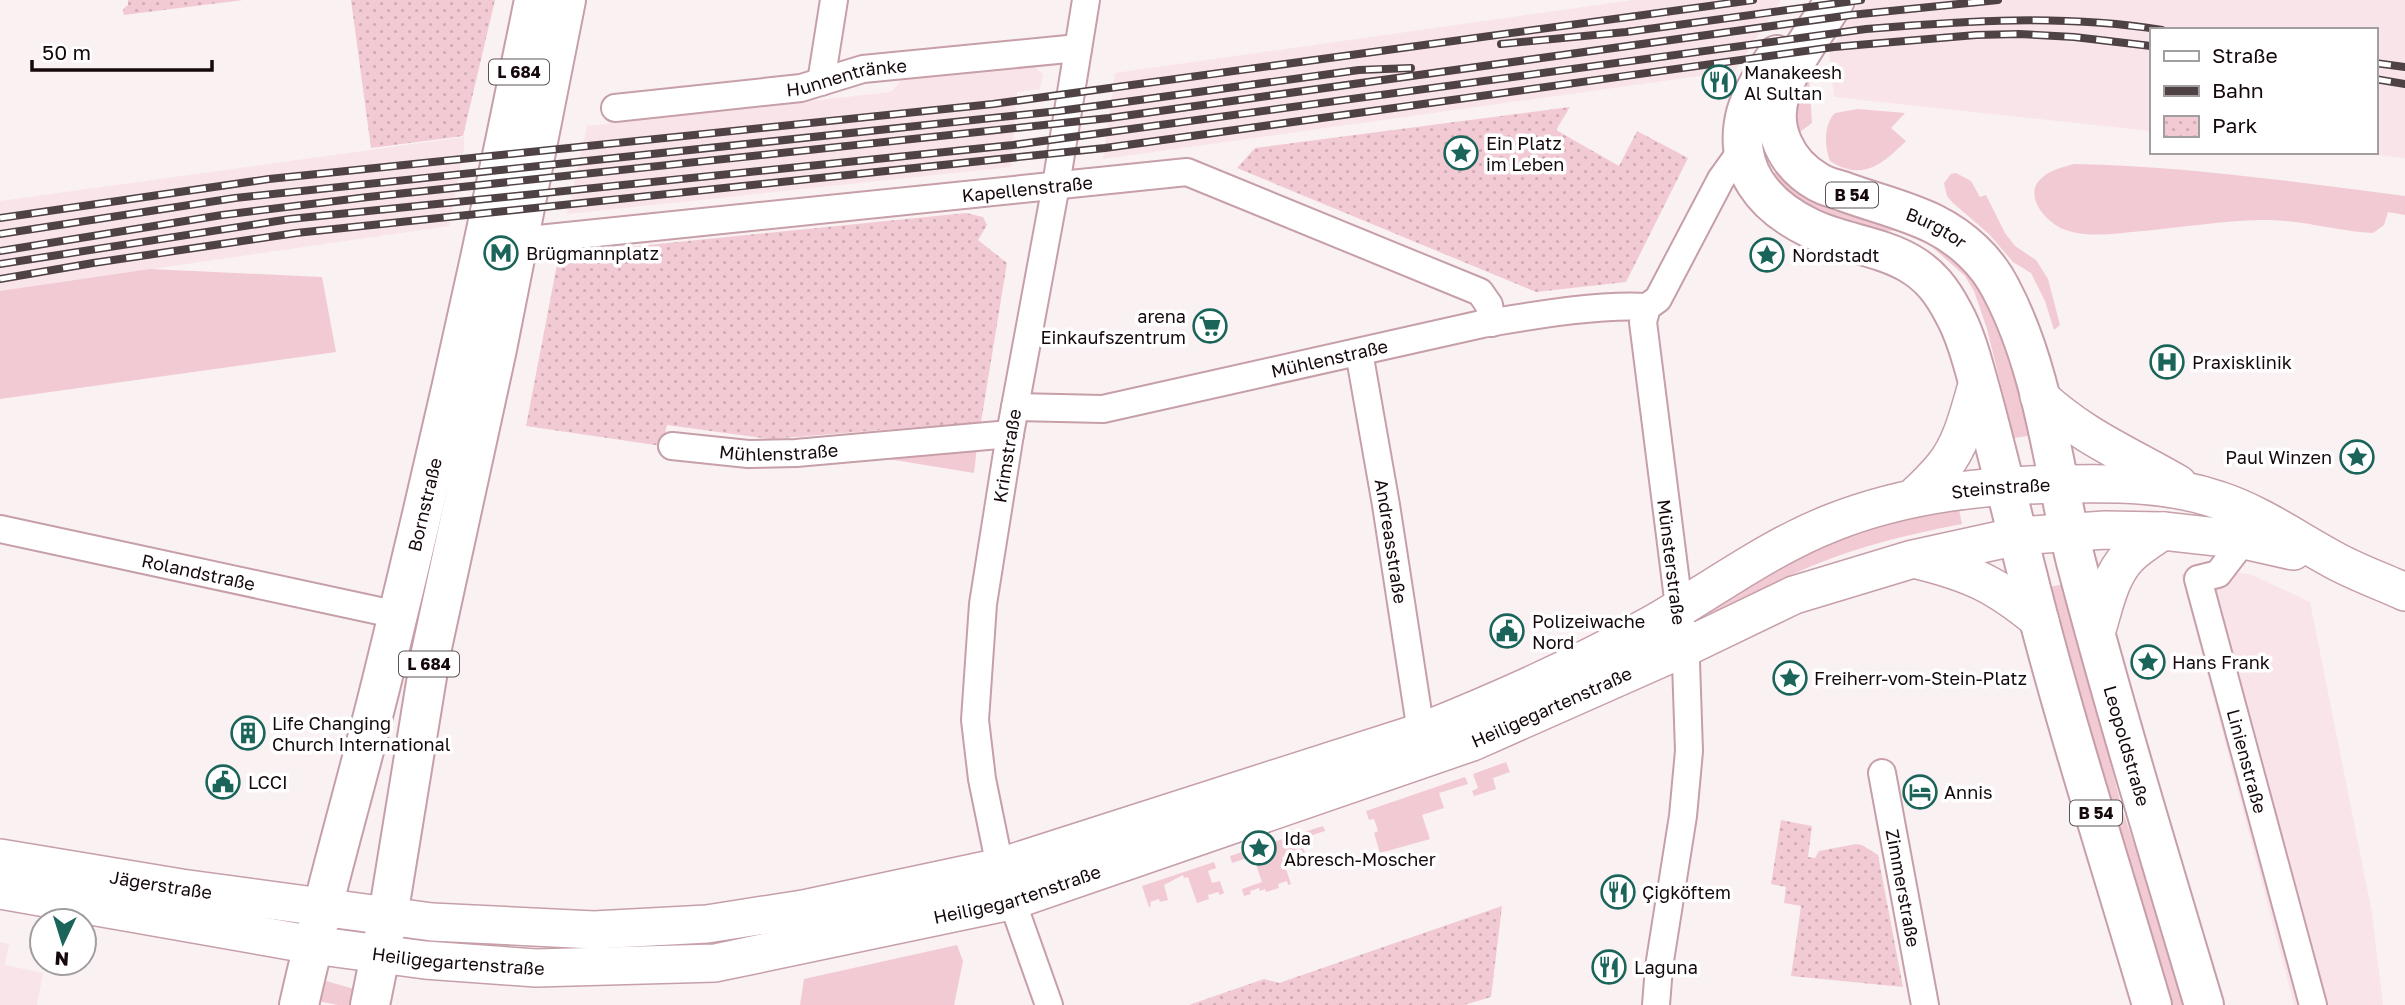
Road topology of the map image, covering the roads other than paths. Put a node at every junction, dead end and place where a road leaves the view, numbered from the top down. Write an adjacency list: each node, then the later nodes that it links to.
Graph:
1 (534, 0): 34 (main road, Bornstraße / L 684)
2 (566, 0): 12 (main road, Bornstraße / L 684)
3 (834, 0): 8 (street)
4 (1086, 0): 7 (street, Krimstraße)
5 (1813, 0): 10 (main road, B 54)
6 (1835, 0): 17 (main road, Burgtor / B 54)
7 (1078, 47): 8 (street, Hunnentränke); 11 (street, Krimstraße)
8 (821, 82): 9 (street, Hunnentränke)
9 (615, 108)
10 (1744, 147): 13 (street); 16 (main road, B 54)
11 (1056, 185): 12 (street, Kapellenstraße); 14 (street, Kapellenstraße); 18 (street, Krimstraße)
12 (519, 241): 45 (main road, Bornstraße / L 684)
13 (1647, 307): 14 (street, Mühlenstraße); 33 (street, Münsterstraße)
14 (1492, 323): 15 (street, Mühlenstraße)
15 (1359, 352): 18 (street, Mühlenstraße); 38 (street, Andreasstraße)
16 (1978, 382): 22 (main road, B 54); 24 (main road)
17 (2039, 396): 21 (main road, Burgtor / B 54); 23 (main road)
18 (1015, 407): 19 (street, Krimstraße)
19 (1010, 435): 20 (street, Mühlenstraße); 41 (street, Krimstraße)
20 (671, 446)
21 (2059, 484): 22 (main road, Steinstraße); 23 (main road, Steinstraße); 27 (main road, Leopoldstraße / B 54)
22 (2006, 486): 24 (main road, Steinstraße); 28 (main road, B 54)
23 (2194, 493): 31 (main road, Steinstraße)
24 (1913, 498): 33 (main road, Steinstraße)
25 (0, 528): 34 (street, Rolandstraße)
26 (2163, 531): 27 (main road, Steinstraße); 29 (main road, Steinstraße); 36 (main road)
27 (2068, 532): 28 (main road, Steinstraße); 36 (main road, Leopoldstraße / B 54)
28 (2018, 536): 30 (main road, Steinstraße); 35 (main road, B 54)
29 (2244, 540): 31 (main road, Steinstraße); 55 (street, Linienstraße)
30 (1913, 559): 35 (main road); 37 (main road, Steinstraße)
31 (2335, 561): 32 (main road, Steinstraße)
32 (2405, 592)
33 (1678, 608): 37 (street, Münsterstraße); 38 (main road, Heiligegartenstraße)
34 (398, 615): 44 (main road, Bornstraße / L 684)
35 (2040, 621): 53 (main road, B 54)
36 (2096, 633): 54 (main road, Leopoldstraße / B 54)
37 (1684, 648): 43 (main road, Heiligegartenstraße); 51 (street, Münsterstraße)
38 (1421, 732): 41 (main road, Heiligegartenstraße)
39 (1882, 773): 52 (street, Zimmerstraße)
40 (0, 858): 44 (main road, Jägerstraße)
41 (1000, 867): 43 (street, Krimstraße); 45 (main road, Heiligegartenstraße)
42 (0, 891): 46 (main road, Jägerstraße)
43 (1011, 901): 47 (main road, Heiligegartenstraße); 50 (street, Krimstraße)
44 (322, 906): 45 (main road, Heiligegartenstraße); 46 (main road, Bornstraße / L 684)
45 (388, 916): 47 (main road, Bornstraße / L 684)
46 (313, 945): 47 (main road, Heiligegartenstraße); 48 (main road, Bornstraße / L 684)
47 (381, 953): 49 (main road, Bornstraße / L 684)
48 (299, 1005)
49 (370, 1005)
50 (1049, 1005)
51 (1657, 1005)
52 (1925, 1005)
53 (2152, 1005)
54 (2203, 1005)
55 (2313, 1005)

